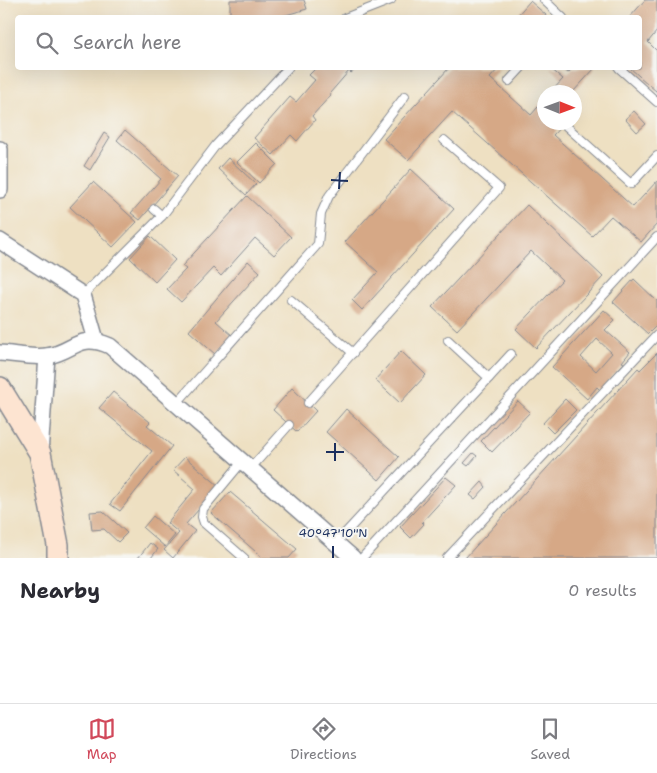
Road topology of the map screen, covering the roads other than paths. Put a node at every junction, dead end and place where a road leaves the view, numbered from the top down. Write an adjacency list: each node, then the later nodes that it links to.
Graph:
1 (391, 0): 3 (lane)
2 (544, 0): 4 (lane)
3 (352, 15)
4 (560, 15)
5 (286, 70): 17 (lane)
6 (519, 70): 8 (lane)
7 (621, 70): 10 (lane)
8 (510, 81)
9 (405, 96): 32 (lane)
10 (657, 102)
11 (571, 130): 14 (lane)
12 (444, 140): 25 (lane)
13 (0, 149): 15 (street)
14 (657, 156)
15 (0, 190)
16 (154, 208): 17 (lane)
17 (162, 216): 20 (lane)
18 (657, 237): 40 (lane)
19 (0, 241): 20 (street)
20 (83, 295): 23 (street)
21 (291, 300): 25 (lane)
22 (657, 335): 41 (lane)
23 (96, 340): 28 (street); 32 (street)
24 (448, 340): 29 (lane)
25 (353, 353): 31 (lane)
26 (0, 354): 28 (street)
27 (511, 354): 29 (lane)
28 (47, 356): 34 (street)
29 (489, 378): 36 (lane)
30 (1, 393): 34 (main road)
31 (308, 403)
32 (176, 404): 35 (street)
33 (289, 425): 35 (lane)
34 (40, 453): 37 (main road)
35 (246, 465): 36 (street); 38 (lane)
36 (336, 543): 39 (street)
37 (61, 551)
38 (244, 558)
39 (353, 558)
40 (362, 558)
41 (447, 558)

